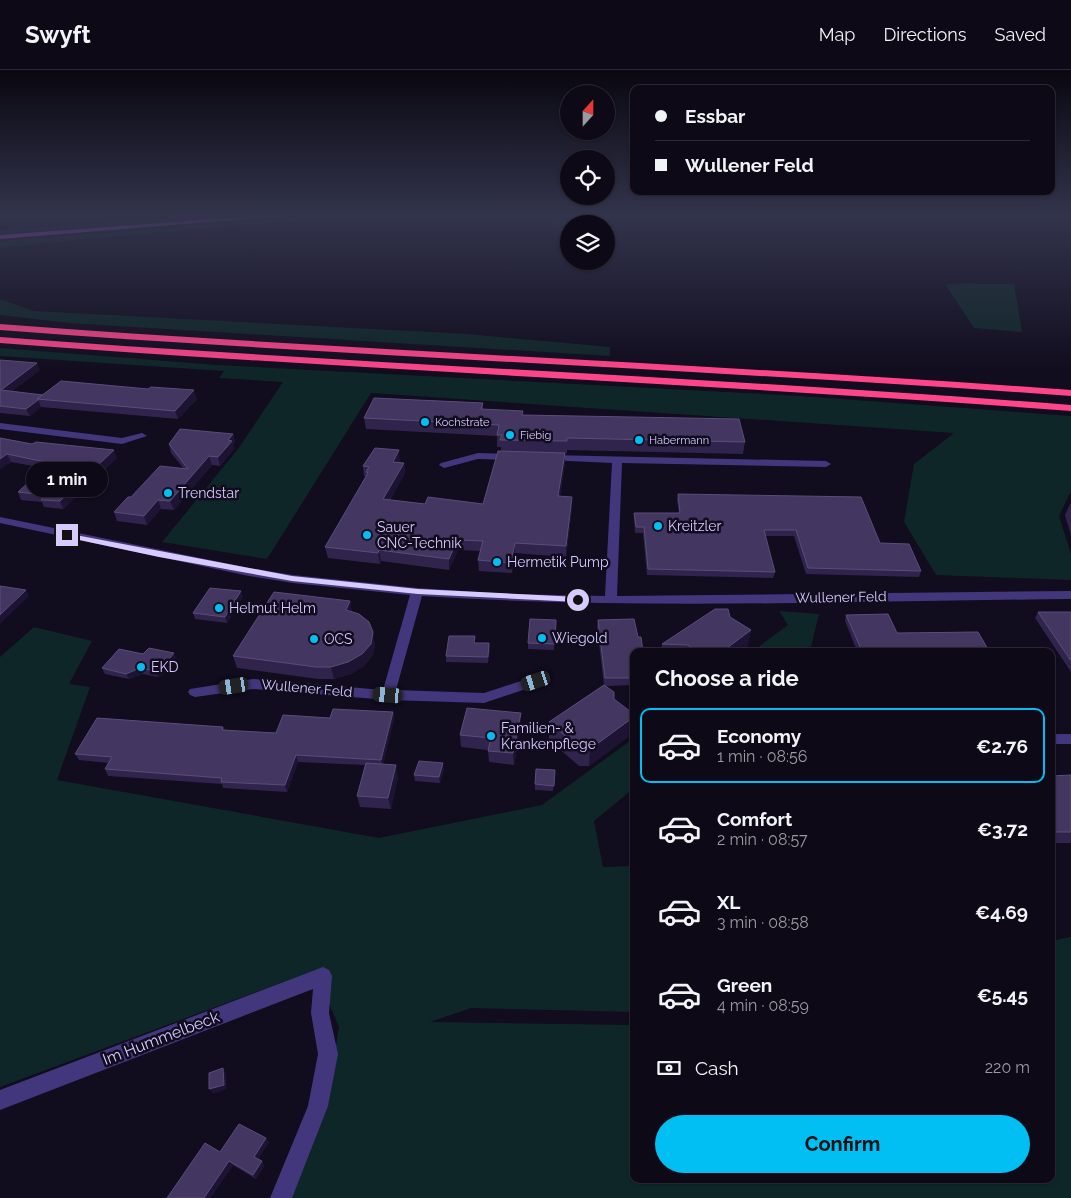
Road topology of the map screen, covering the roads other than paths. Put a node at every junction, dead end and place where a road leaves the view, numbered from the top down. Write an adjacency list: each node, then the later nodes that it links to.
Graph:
1 (0, 320): 3 (highway)
2 (0, 327): 3 (highway)
3 (60, 332): 5 (highway)
4 (0, 340): 6 (highway)
5 (1071, 393)
6 (1071, 408)
7 (0, 426): 8 (street)
8 (142, 436)
9 (617, 460): 10 (street); 11 (street); 15 (street)
10 (826, 464)
11 (444, 465)
12 (0, 520): 13 (street, Wullener Feld)
13 (418, 592): 15 (street, Wullener Feld); 18 (street)
14 (1071, 595): 15 (street, Wullener Feld)
15 (611, 600)
16 (536, 681): 18 (street, Wullener Feld)
17 (195, 692): 18 (street, Wullener Feld)
18 (388, 695)
19 (1055, 739): 20 (street)
20 (1071, 739)
21 (0, 1100): 22 (street, Im Hummelbeck)
22 (281, 1198)

